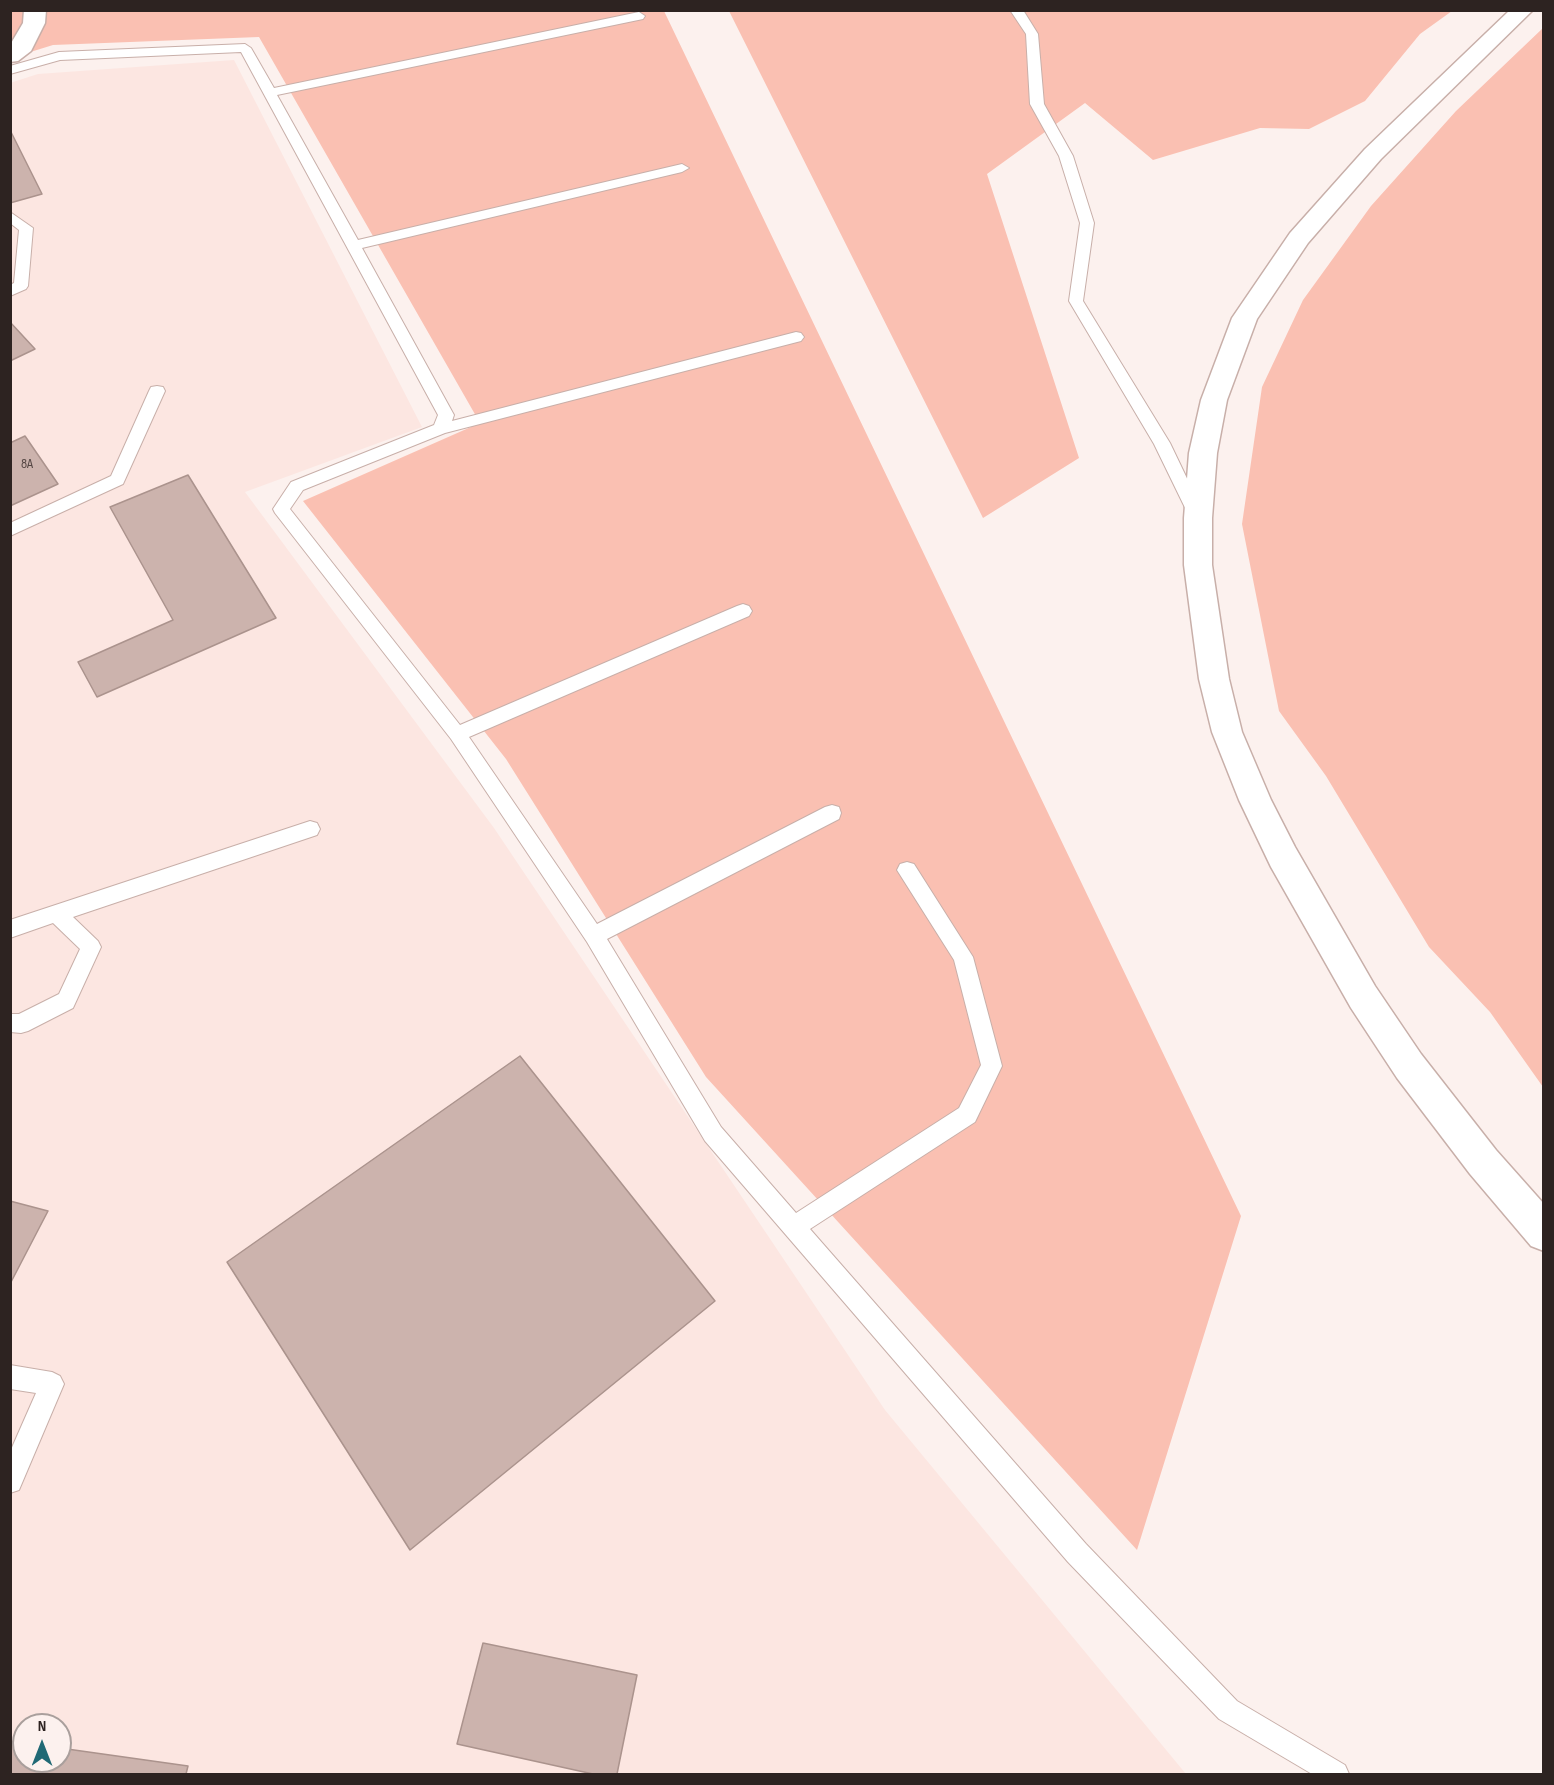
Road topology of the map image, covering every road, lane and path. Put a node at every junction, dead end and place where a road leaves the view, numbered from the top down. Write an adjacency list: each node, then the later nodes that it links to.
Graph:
1 (35, 10): 5 (main road)
2 (1017, 10): 15 (lane)
3 (1523, 10): 15 (main road)
4 (639, 16): 7 (lane)
5 (10, 56)
6 (10, 70): 7 (lane)
7 (269, 93): 10 (lane)
8 (682, 168): 10 (lane)
9 (10, 216): 11 (lane)
10 (353, 246): 14 (lane)
11 (10, 291)
12 (796, 337): 14 (lane)
13 (157, 391): 16 (lane)
14 (441, 429): 18 (lane)
15 (1198, 518): 27 (main road)
16 (10, 530)
17 (743, 611): 18 (lane)
18 (457, 734): 24 (lane)
19 (831, 813): 24 (lane)
20 (310, 829): 22 (lane)
21 (907, 870): 26 (lane)
22 (58, 915): 23 (lane); 25 (lane)
23 (10, 929)
24 (594, 936): 26 (lane)
25 (10, 1023)
26 (793, 1227): 30 (lane)
27 (1544, 1233)
28 (10, 1377): 29 (lane)
29 (10, 1481)
30 (1336, 1774)

